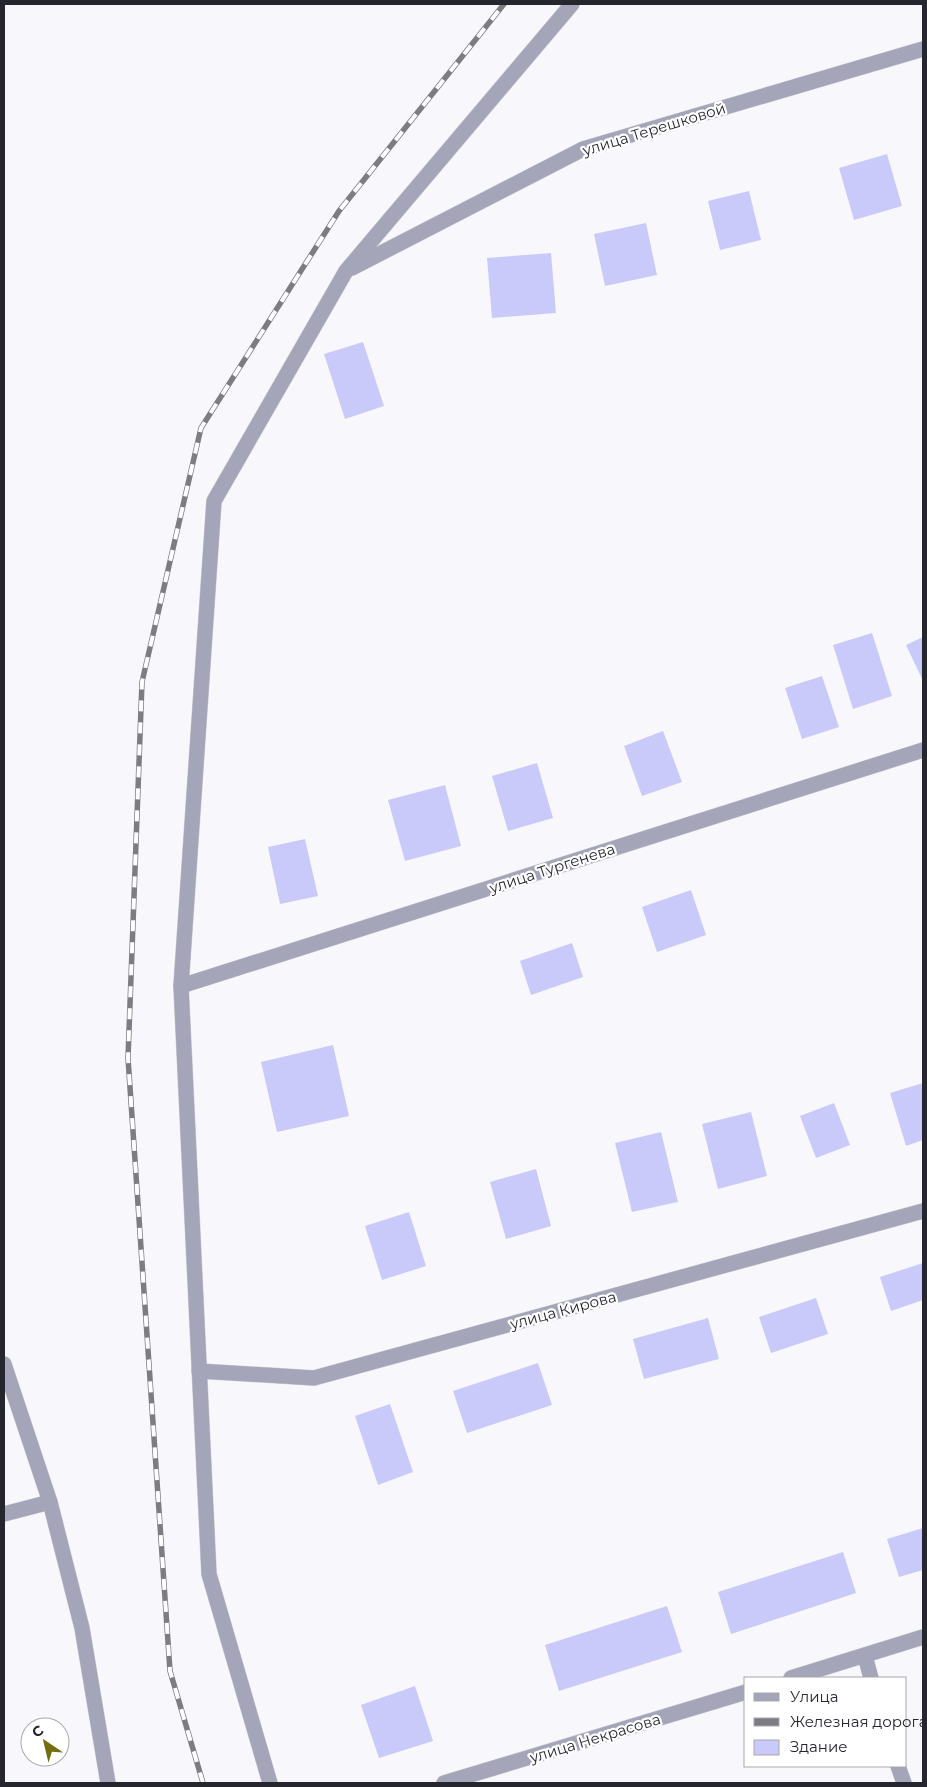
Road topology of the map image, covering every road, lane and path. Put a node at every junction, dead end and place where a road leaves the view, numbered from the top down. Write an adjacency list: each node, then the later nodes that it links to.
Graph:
1 (572, 4): 3 (street)
2 (923, 49): 3 (street, улица Терешковой)
3 (346, 271): 5 (street)
4 (923, 750): 5 (street, улица Тургенева)
5 (181, 986): 8 (street)
6 (923, 1211): 8 (street, улица Кирова)
7 (4, 1364): 9 (street)
8 (199, 1371): 18 (street)
9 (50, 1502): 10 (street); 17 (street)
10 (4, 1514)
11 (923, 1637): 12 (street)
12 (865, 1656): 13 (street); 14 (street)
13 (794, 1677)
14 (871, 1677)
15 (744, 1693): 19 (street, улица Некрасова)
16 (898, 1767): 20 (street)
17 (108, 1783)
18 (270, 1783)
19 (444, 1783)
20 (904, 1783)

